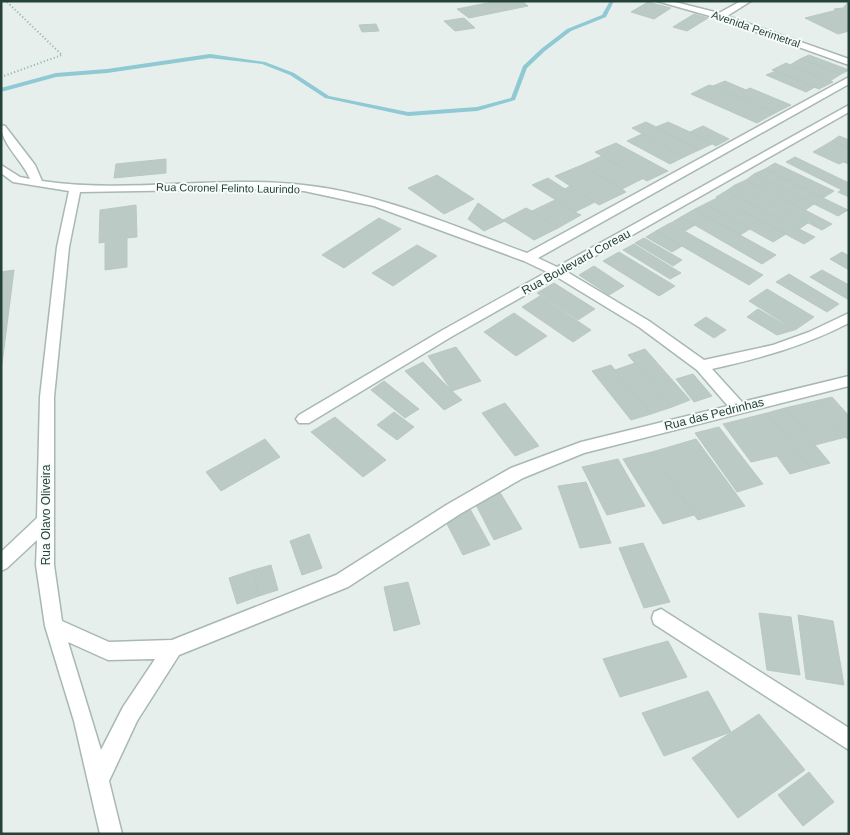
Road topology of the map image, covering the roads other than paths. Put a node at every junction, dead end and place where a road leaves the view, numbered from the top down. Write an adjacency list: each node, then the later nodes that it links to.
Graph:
1 (661, 1): 4 (street, Avenida Perimetral)
2 (690, 1): 4 (street, Avenida Perimetral)
3 (747, 1): 4 (street)
4 (724, 13): 5 (street, Avenida Perimetral); 6 (street, Avenida Perimetral)
5 (849, 53)
6 (849, 62)
7 (849, 80): 13 (street)
8 (849, 108): 14 (street, Rua Boulevard Coreau)
9 (1, 128): 11 (street)
10 (1, 168): 11 (street)
11 (38, 184): 12 (street, Rua Coronel Felinto Laurindo)
12 (75, 189): 13 (street, Rua Coronel Felinto Laurindo); 20 (street, Rua Olavo Oliveira)
13 (528, 258): 14 (street, Rua Coronel Felinto Laurindo)
14 (558, 272): 16 (street, Rua Coronel Felinto Laurindo); 19 (street, Rua Boulevard Coreau)
15 (849, 317): 16 (street)
16 (702, 366): 18 (street, Rua Coronel Felinto Laurindo)
17 (849, 381): 18 (street, Rua das Pedrinhas)
18 (738, 408): 24 (street, Rua das Pedrinhas)
19 (304, 419)
20 (45, 521): 21 (street); 23 (street, Rua Olavo Oliveira)
21 (1, 563)
22 (661, 618): 25 (street)
23 (54, 626): 24 (street); 26 (street, Rua Olavo Oliveira)
24 (172, 649): 26 (street)
25 (849, 740)
26 (98, 780): 27 (street, Rua Olavo Oliveira)
27 (111, 834)

